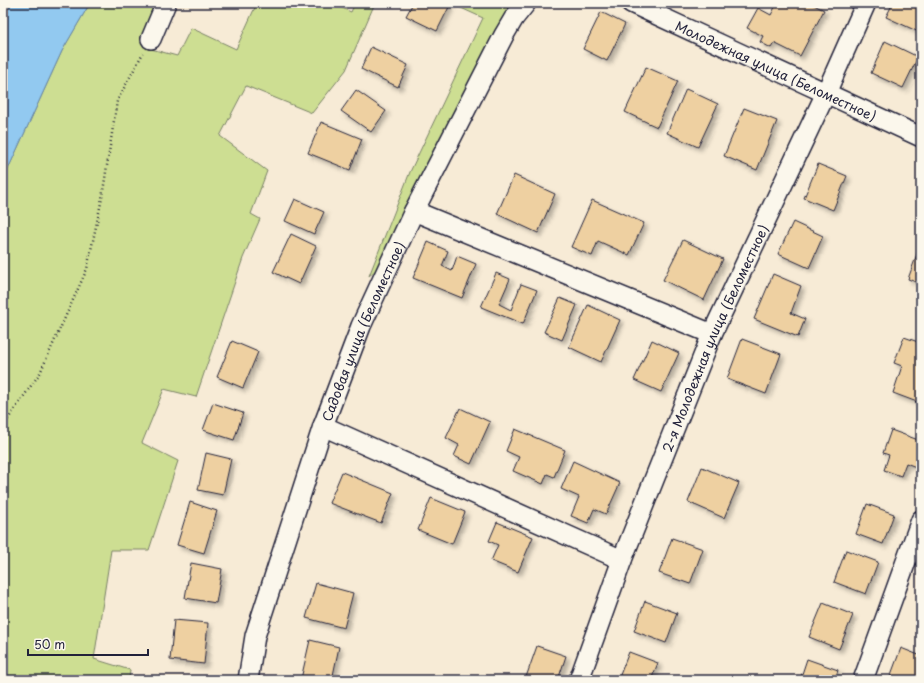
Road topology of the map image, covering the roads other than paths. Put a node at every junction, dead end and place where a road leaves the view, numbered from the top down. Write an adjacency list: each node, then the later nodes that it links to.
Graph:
1 (166, 3): 5 (street)
2 (526, 3): 8 (street, Садовая улица (Беломестное))
3 (631, 3): 6 (street, Молодежная улица (Беломестное))
4 (866, 3): 6 (street, 2-я Молодежная улица (Беломестное))
5 (151, 38)
6 (826, 93): 7 (street, Молодежная улица (Беломестное)); 9 (street, 2-я Молодежная улица (Беломестное))
7 (921, 137)
8 (414, 212): 9 (street); 10 (street, Садовая улица (Беломестное))
9 (712, 334): 13 (street, 2-я Молодежная улица (Беломестное))
10 (323, 426): 13 (street); 14 (street, Садовая улица (Беломестное))
11 (921, 520): 12 (street)
12 (915, 559): 16 (street)
13 (622, 560): 15 (street, 2-я Молодежная улица (Беломестное))
14 (248, 680)
15 (579, 680)
16 (863, 680)

